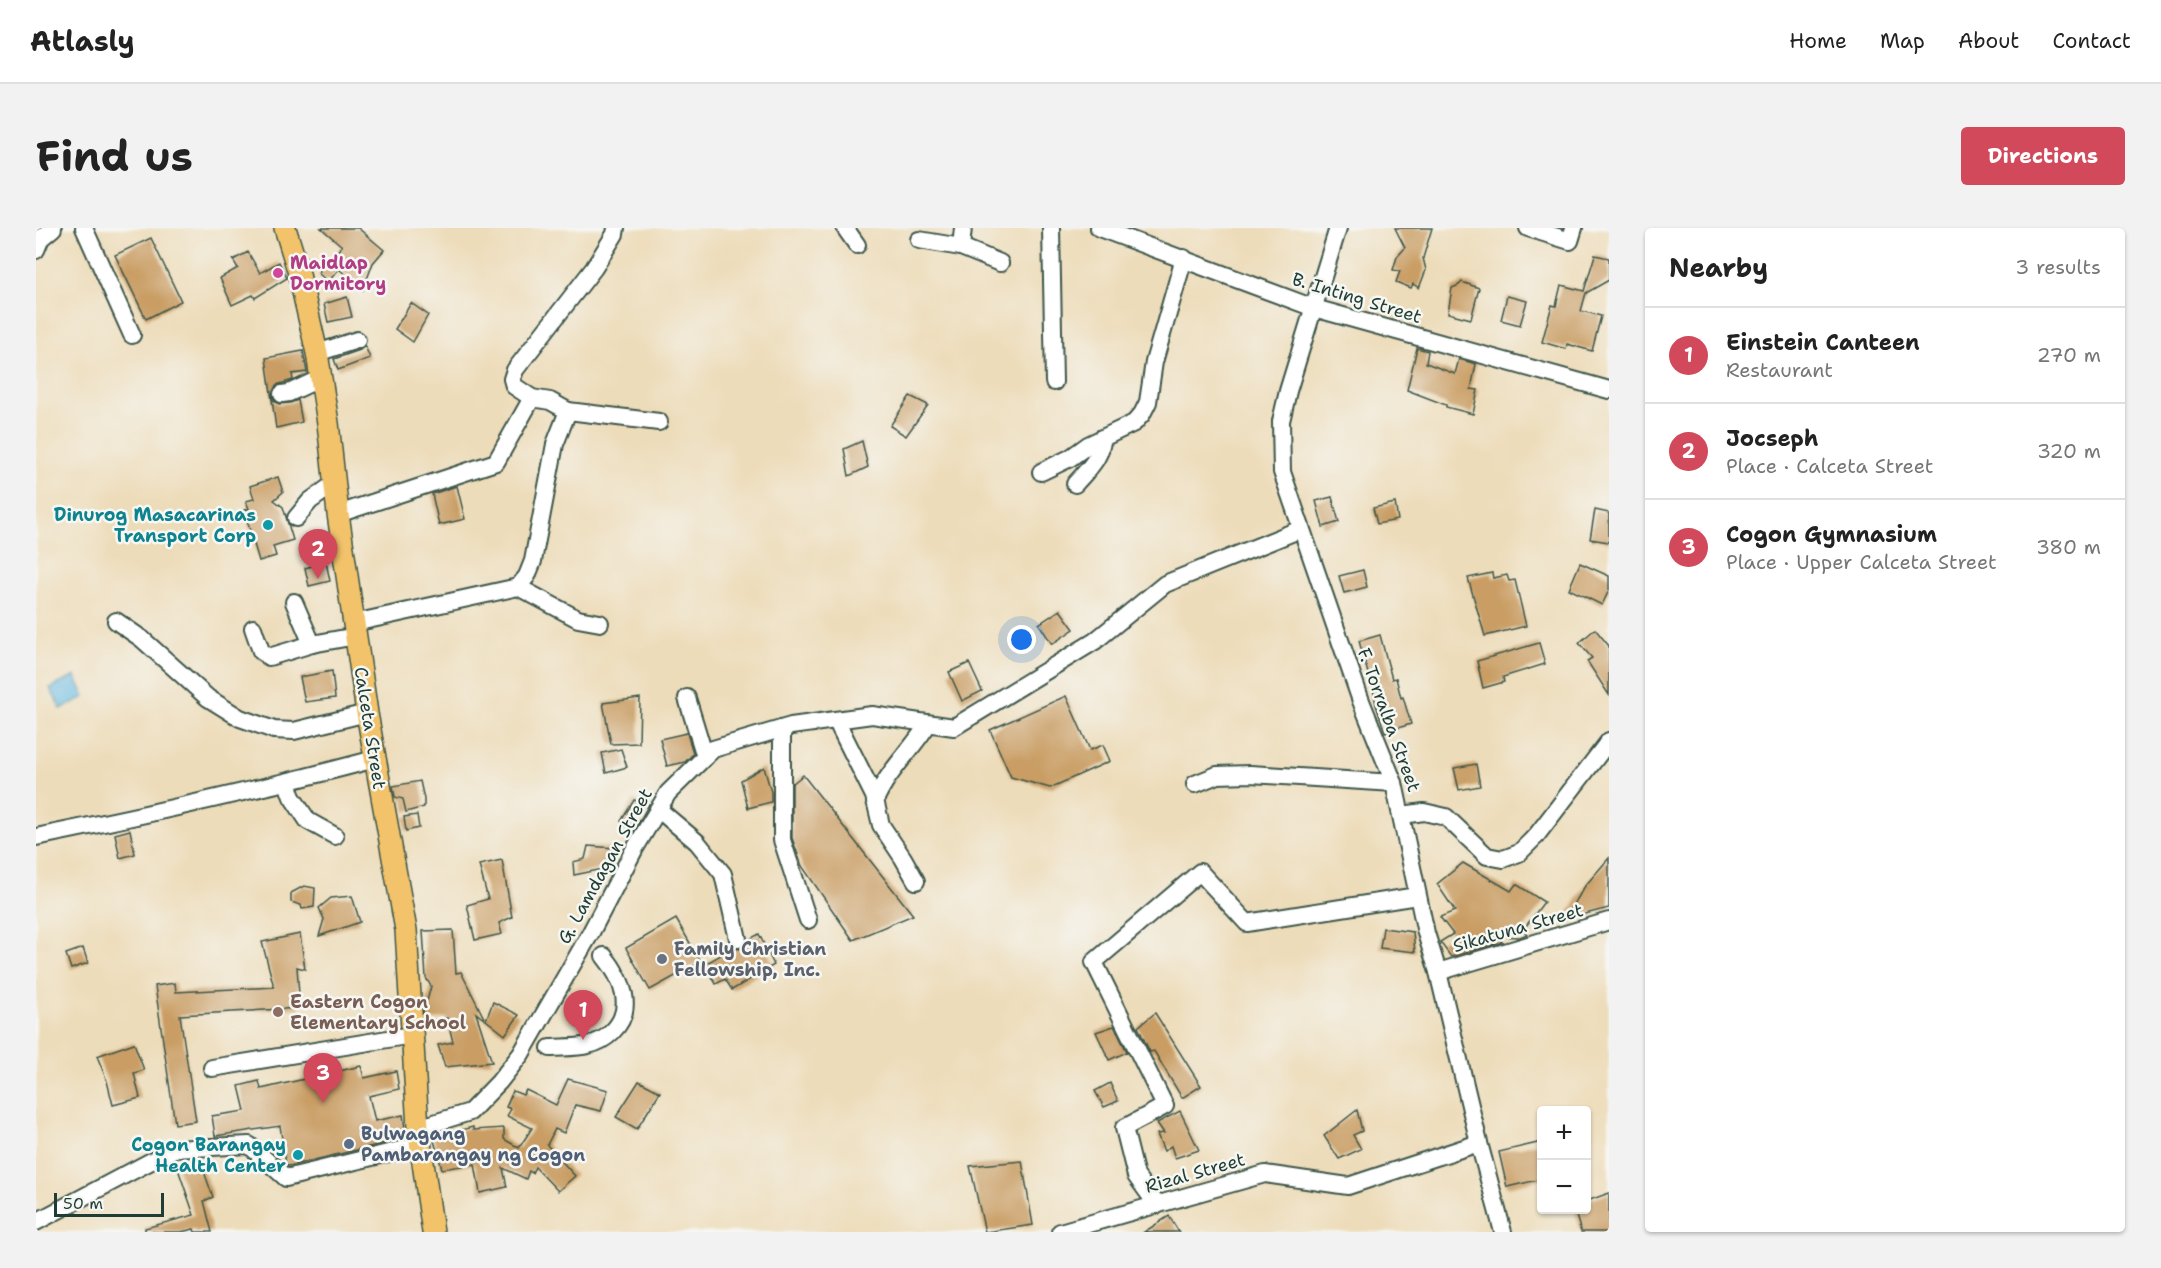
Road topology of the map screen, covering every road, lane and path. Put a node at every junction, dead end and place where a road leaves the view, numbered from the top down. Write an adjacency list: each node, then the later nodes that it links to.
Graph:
1 (52, 228): 15 (street)
2 (84, 228): 19 (street)
3 (285, 228): 21 (main road, Calceta Street)
4 (616, 228): 26 (street)
5 (845, 228): 13 (street)
6 (963, 228): 14 (street)
7 (1051, 228): 23 (street)
8 (1099, 228): 16 (street, B. Inting Street)
9 (1338, 228): 18 (street, F. Torralba Street)
10 (1528, 228): 11 (street)
11 (1574, 228)
12 (919, 240): 14 (street)
13 (857, 245)
14 (961, 247): 17 (street)
15 (36, 250)
16 (1184, 258): 18 (street, B. Inting Street); 29 (street)
17 (1000, 263)
18 (1314, 308): 24 (street, B. Inting Street); 35 (street, F. Torralba Street)
19 (132, 335)
20 (357, 340): 21 (street)
21 (316, 353): 22 (main road, Calceta Street)
22 (321, 378): 25 (street); 32 (main road, Calceta Street)
23 (1054, 382)
24 (1609, 390)
25 (282, 394)
26 (532, 398): 27 (street); 33 (street)
27 (568, 411): 28 (street); 36 (street)
28 (660, 422)
29 (1102, 438): 30 (street); 30 (street)
30 (1070, 458): 31 (street)
31 (1041, 472)
32 (335, 483): 33 (main road, Calceta Street); 34 (street)
33 (338, 514): 41 (main road, Calceta Street)
34 (296, 518)
35 (1301, 529): 46 (street, G. Lamdagan Street); 52 (street, F. Torralba Street)
36 (518, 587): 39 (street); 41 (street)
37 (294, 602): 42 (street)
38 (116, 621): 44 (street)
39 (600, 623)
40 (253, 628): 42 (street)
41 (355, 630): 42 (street); 44 (main road, Calceta Street)
42 (312, 644)
43 (687, 698): 49 (street)
44 (366, 713): 50 (main road, Calceta Street)
45 (836, 720): 46 (street, G. Lamdagan Street); 47 (street, G. Lamdagan Street); 54 (street)
46 (928, 724): 54 (street)
47 (782, 729): 49 (street, G. Lamdagan Street); 61 (street)
48 (1609, 741): 56 (street)
49 (705, 757): 55 (street, G. Lamdagan Street)
50 (375, 759): 51 (street); 66 (main road, Calceta Street)
51 (287, 783): 57 (street); 58 (street)
52 (1394, 783): 53 (street); 56 (street, F. Torralba Street)
53 (1196, 784)
54 (875, 801): 59 (street)
55 (658, 809): 63 (street); 69 (street, G. Lamdagan Street)
56 (1402, 815): 60 (street, F. Torralba Street)
57 (335, 836)
58 (36, 837)
59 (916, 881)
60 (1417, 896): 65 (street, F. Torralba Street); 71 (street)
61 (808, 920)
62 (1609, 921): 65 (street, Sikatuna Street)
63 (738, 939)
64 (604, 957): 67 (street)
65 (1438, 972): 70 (street, F. Torralba Street)
66 (412, 1035): 68 (street); 69 (main road, Calceta Street)
67 (550, 1048)
68 (212, 1068)
69 (419, 1136): 72 (street, G. Lamdagan Street); 73 (main road, Calceta Street)
70 (1479, 1143): 71 (street, Rizal Street); 75 (street, F. Torralba Street)
71 (1156, 1205): 74 (street, Rizal Street)
72 (36, 1222)
73 (433, 1232)
74 (1060, 1232)
75 (1503, 1232)

